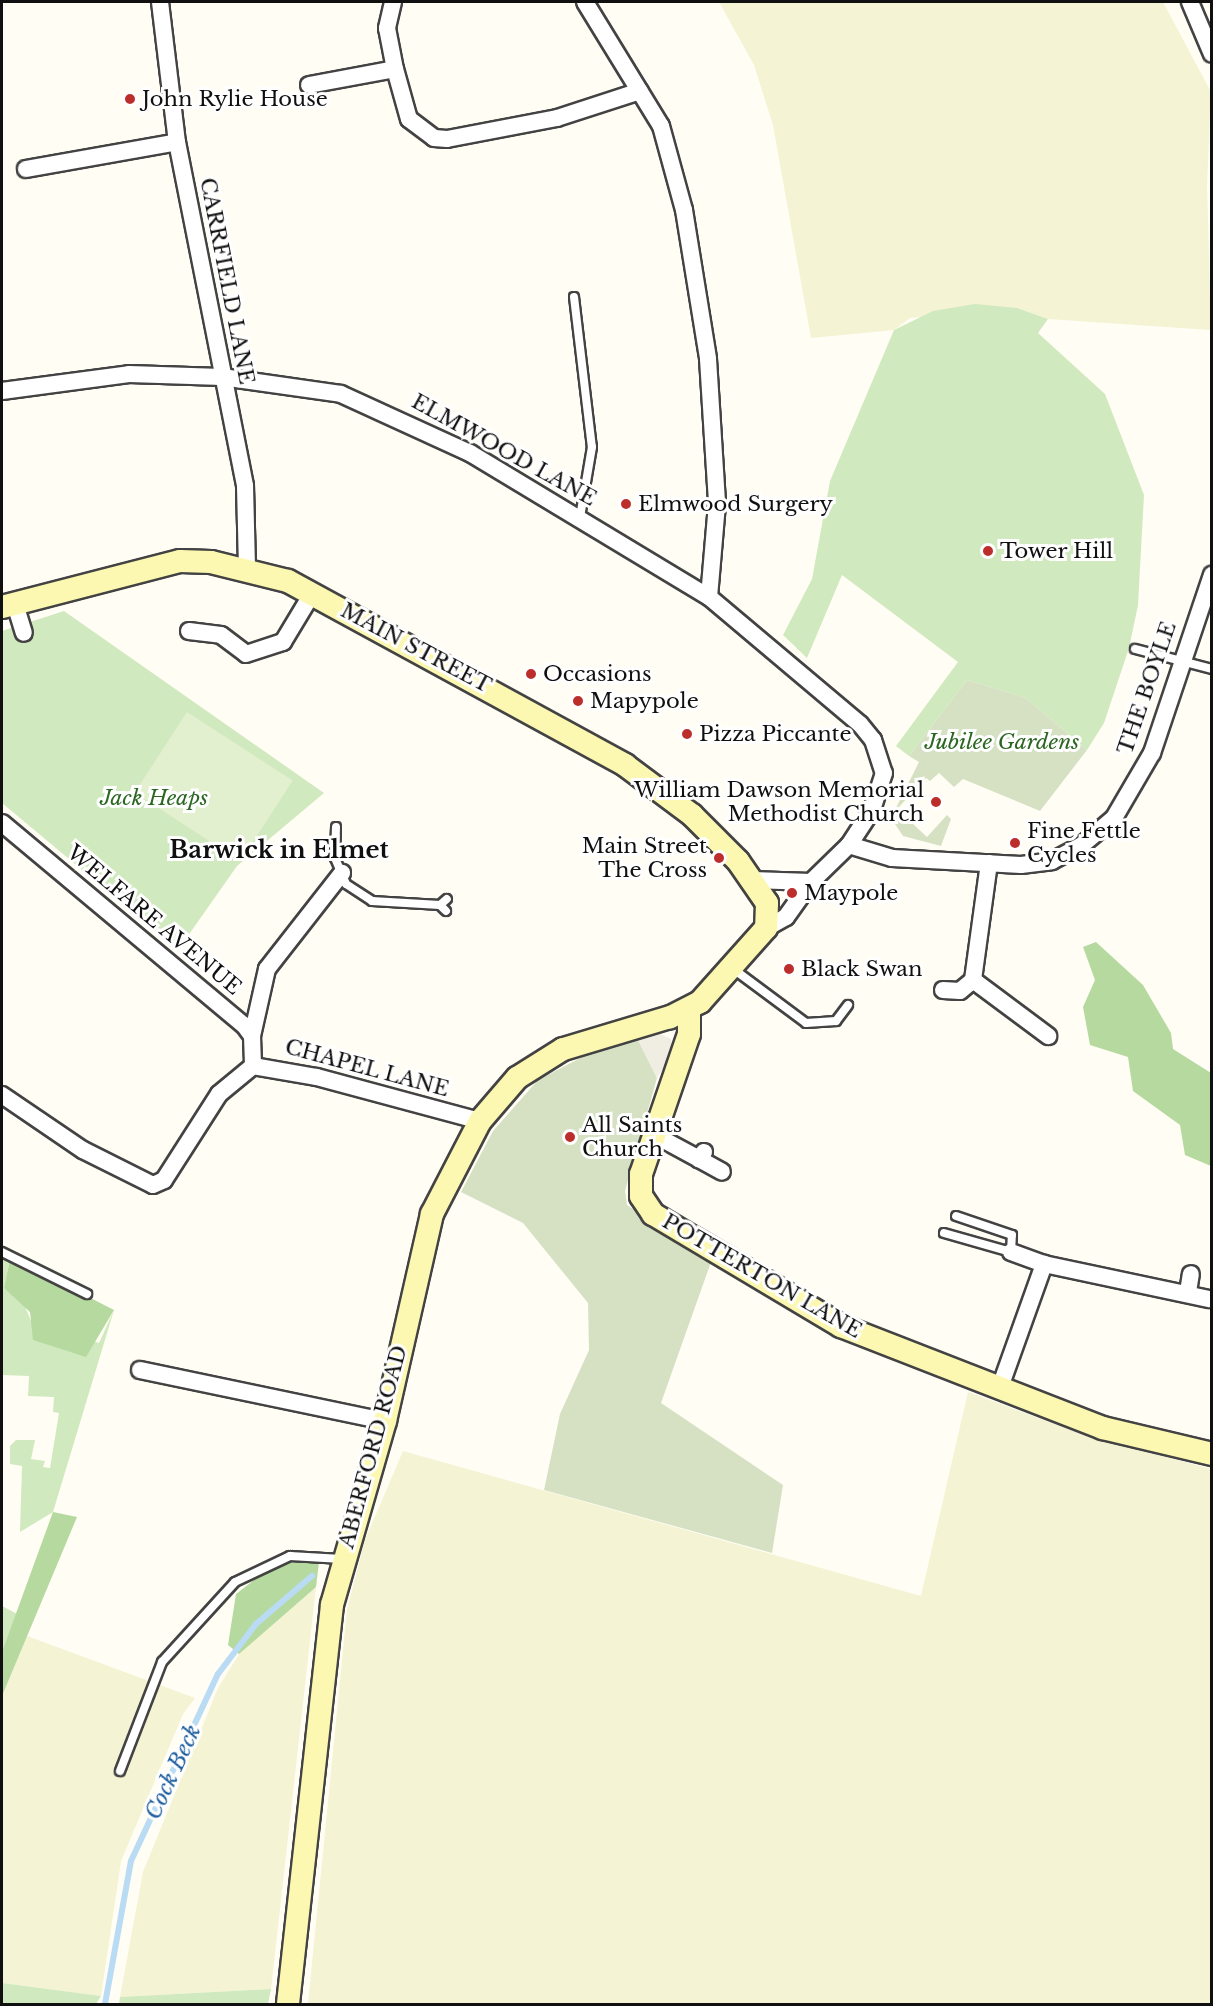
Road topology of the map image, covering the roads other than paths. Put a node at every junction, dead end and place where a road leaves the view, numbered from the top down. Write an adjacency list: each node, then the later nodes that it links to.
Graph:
1 (160, 2): 9 (street, CARRFIELD LANE)
2 (393, 2): 6 (street)
3 (585, 2): 8 (street)
4 (1190, 2): 5 (street)
5 (1212, 54)
6 (395, 69): 7 (street); 8 (street)
7 (309, 85)
8 (640, 91): 18 (street)
9 (177, 142): 10 (street); 12 (street, CARRFIELD LANE)
10 (26, 169)
11 (574, 297): 14 (lane)
12 (222, 377): 13 (street, ELMWOOD LANE); 14 (street, ELMWOOD LANE); 15 (street, CARRFIELD LANE)
13 (2, 392)
14 (580, 517): 18 (street, ELMWOOD LANE)
15 (247, 568): 17 (street, MAIN STREET); 19 (street, MAIN STREET)
16 (1212, 575): 23 (street, THE BOYLE)
17 (313, 592): 20 (street); 30 (street, MAIN STREET)
18 (709, 597): 27 (street, ELMWOOD LANE)
19 (8, 605): 21 (street)
20 (189, 631)
21 (24, 633)
22 (1135, 649): 23 (lane)
23 (1183, 662): 24 (lane); 28 (street, THE BOYLE)
24 (1212, 669)
25 (2, 823): 39 (street, WELFARE AVENUE)
26 (336, 827): 29 (lane)
27 (849, 845): 28 (street, THE BOYLE); 31 (street, ELMWOOD LANE)
28 (989, 863): 35 (street)
29 (342, 873): 32 (lane); 39 (street)
30 (752, 880): 31 (street); 33 (street, MAIN STREET)
31 (811, 882): 33 (street, ELMWOOD LANE)
32 (445, 905)
33 (766, 928): 34 (street)
34 (732, 968): 37 (lane); 38 (street)
35 (973, 980): 36 (street); 40 (street)
36 (943, 990)
37 (848, 1005)
38 (694, 1006): 43 (street, ABERFORD ROAD); 44 (street, POTTERTON LANE)
39 (252, 1036): 41 (street)
40 (1048, 1036)
41 (253, 1066): 42 (street, CHAPEL LANE); 43 (street, CHAPEL LANE)
42 (2, 1095)
43 (480, 1121): 57 (street, ABERFORD ROAD)
44 (651, 1133): 45 (street); 56 (street, POTTERTON LANE)
45 (722, 1172)
46 (956, 1216): 49 (lane)
47 (944, 1233): 49 (lane)
48 (2, 1252): 53 (lane)
49 (1011, 1252): 50 (street)
50 (1044, 1264): 52 (street); 56 (street)
51 (1191, 1274): 52 (street)
52 (1188, 1292): 54 (street)
53 (87, 1294)
54 (1209, 1299)
55 (140, 1370): 57 (street)
56 (999, 1390): 58 (street, POTTERTON LANE)
57 (385, 1420): 59 (street, ABERFORD ROAD)
58 (1212, 1454)
59 (342, 1559): 60 (lane); 61 (street, ABERFORD ROAD)
60 (120, 1771)
61 (288, 2004)

